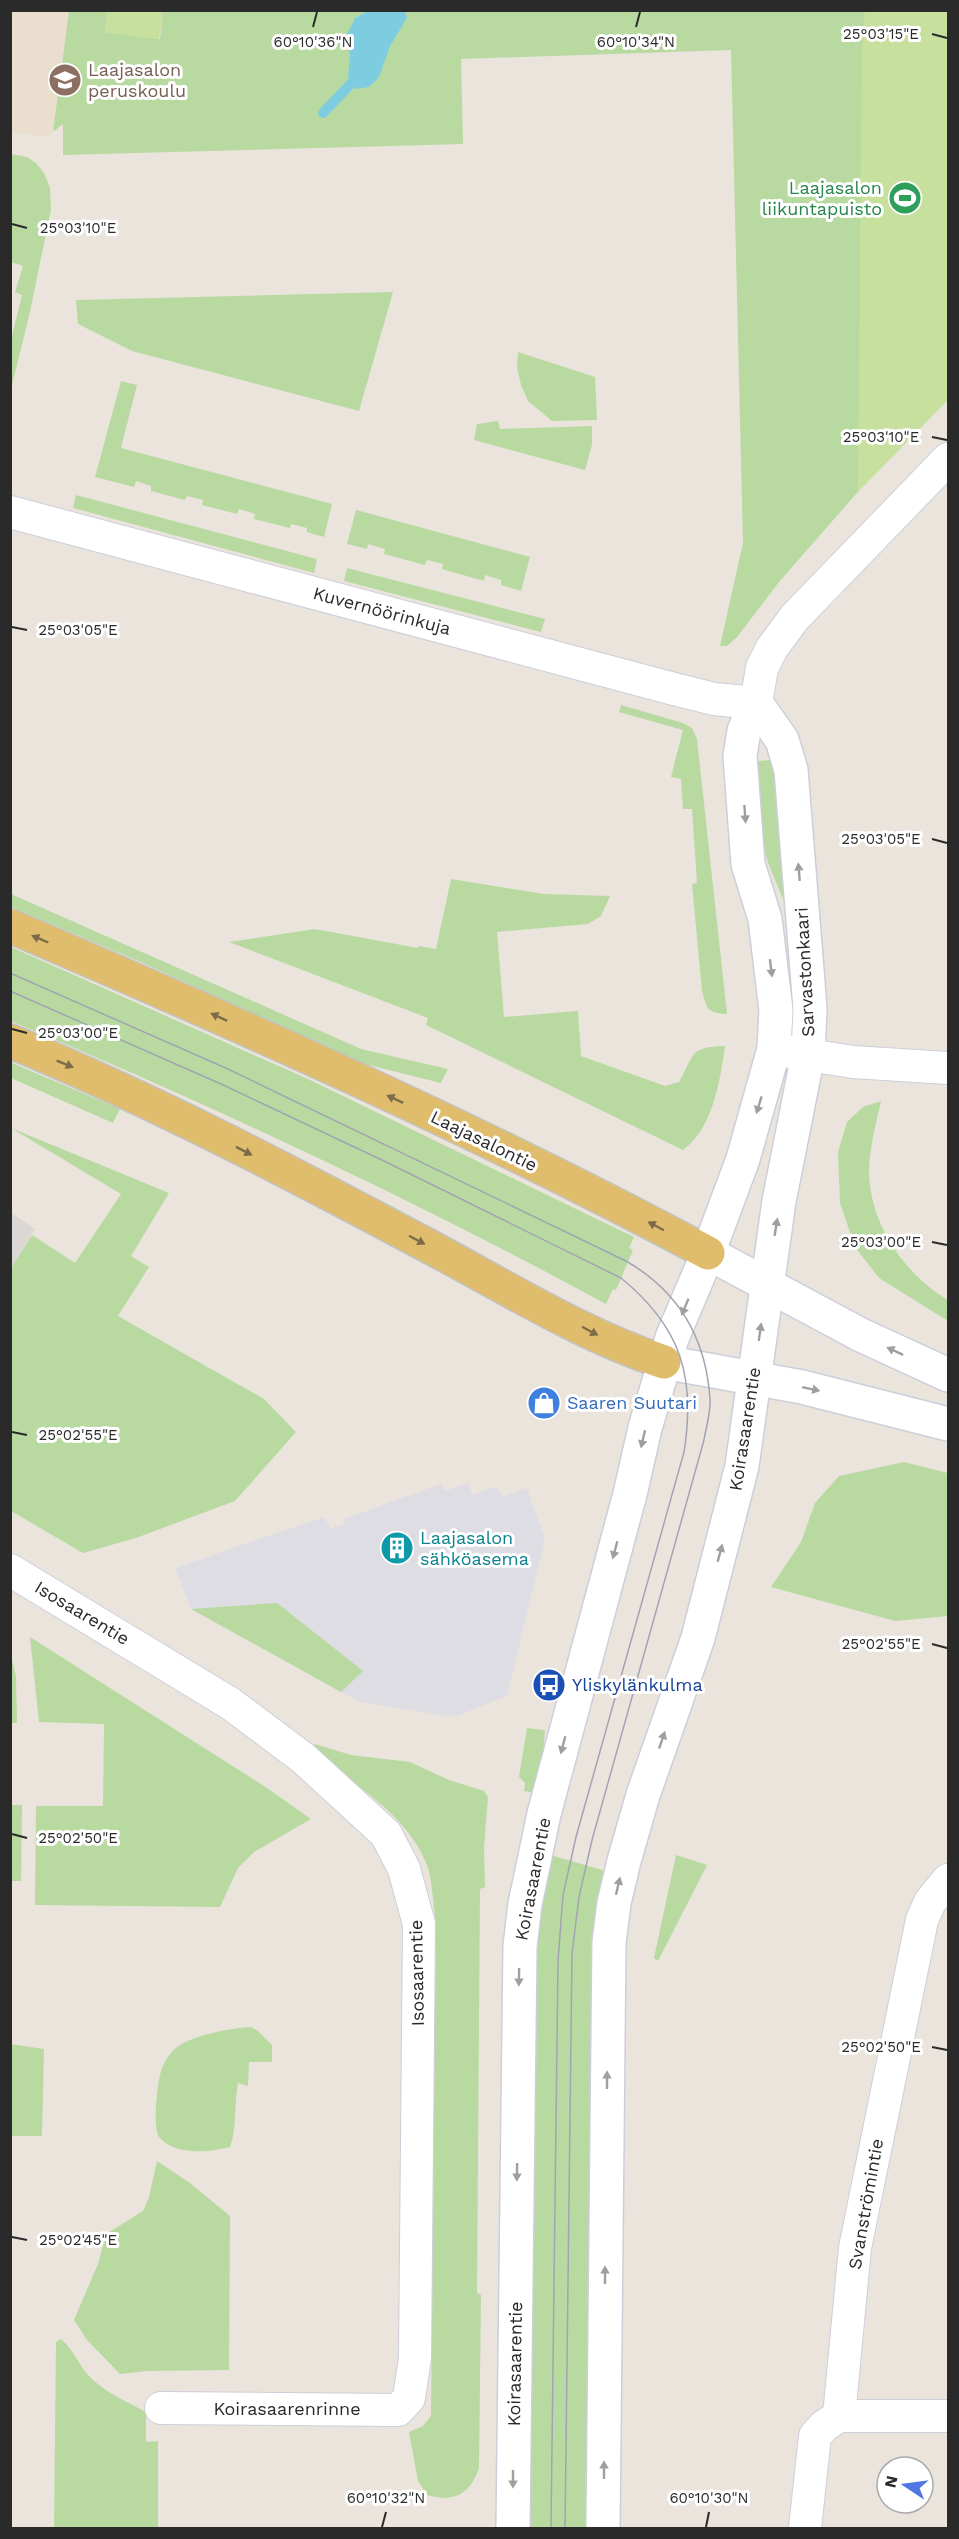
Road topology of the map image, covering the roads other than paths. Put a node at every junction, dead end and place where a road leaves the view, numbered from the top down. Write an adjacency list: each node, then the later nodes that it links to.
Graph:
1 (948, 459): 3 (street, Sarvastonkaari)
2 (10, 512): 3 (street, Kuvernöörinkuja)
3 (756, 703): 6 (main road, Sarvastonkaari, one-way to 6); 7 (main road, Sarvastonkaari, one-way to 3)
4 (10, 926): 9 (main road, Laajasalontie, one-way to 4)
5 (10, 1041): 11 (main road, one-way to 11)
6 (774, 1049): 7 (street); 9 (main road, Sarvastonkaari, one-way to 9)
7 (808, 1055): 8 (street); 10 (main road, Sarvastonkaari, one-way to 7)
8 (948, 1068)
9 (708, 1253): 10 (main road, Laajasalontie); 11 (main road, Koirasaarentie, one-way to 11)
10 (767, 1285): 12 (main road, Laajasalontie, one-way to 10); 13 (main road, Koirasaarentie, one-way to 10)
11 (664, 1362): 13 (main road); 21 (main road, Koirasaarentie, one-way to 21)
12 (948, 1375)
13 (753, 1379): 14 (main road, one-way to 14); 22 (main road, Koirasaarentie, one-way to 13)
14 (948, 1424)
15 (10, 1570): 17 (street, Isosaarentie)
16 (948, 1880): 19 (street, Svanströmintie)
17 (410, 2398): 18 (street, Koirasaarenrinne)
18 (160, 2408)
19 (839, 2416): 20 (street); 23 (street)
20 (948, 2416)
21 (513, 2529)
22 (603, 2529)
23 (806, 2529)

